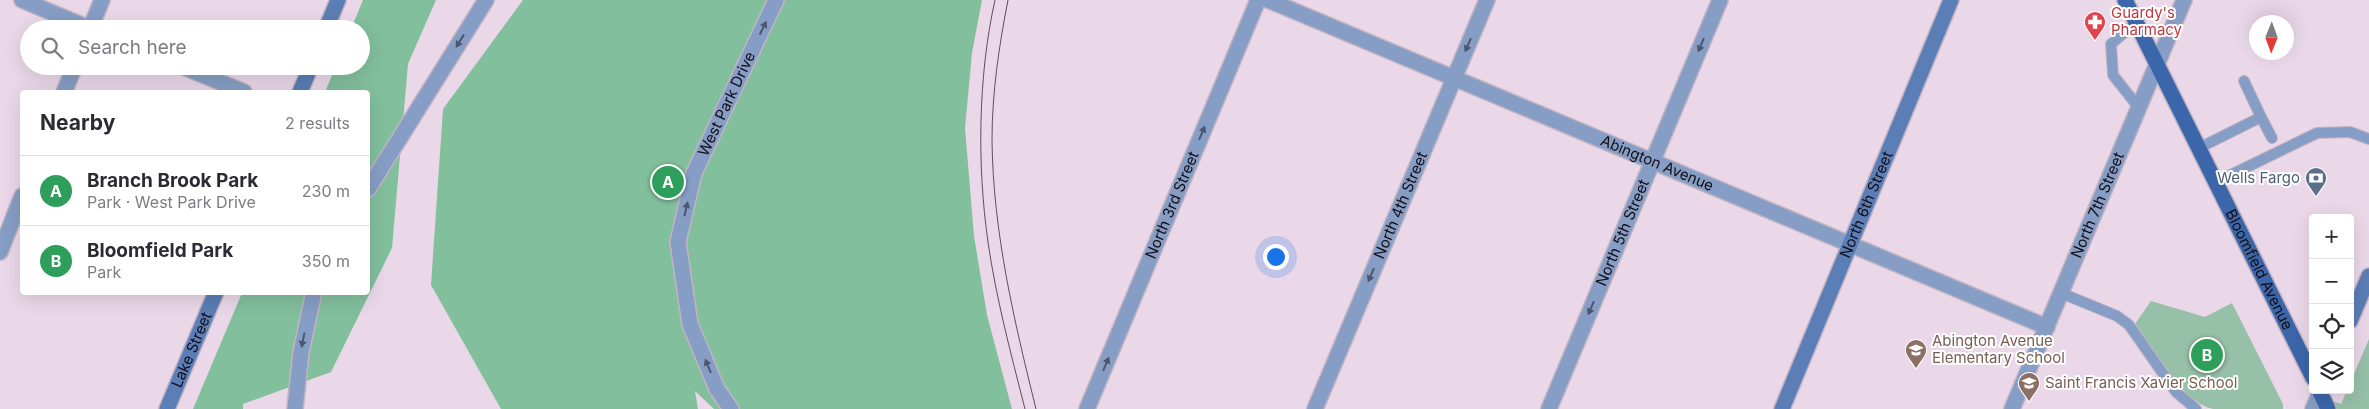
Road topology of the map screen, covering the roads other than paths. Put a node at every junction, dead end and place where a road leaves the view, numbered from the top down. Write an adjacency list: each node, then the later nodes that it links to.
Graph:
1 (22, 0): 13 (street)
2 (102, 0): 14 (street)
3 (338, 0): 15 (street)
4 (486, 0): 33 (street, one-way to 33)
5 (776, 0): 48 (street, West Park Drive, one-way to 5)
6 (1258, 0): 49 (street, North 3rd Street, one-way to 6)
7 (1268, 0): 21 (street, Abington Avenue)
8 (1487, 0): 21 (street, North 4th Street, one-way to 21)
9 (1720, 0): 31 (street, North 5th Street, one-way to 31)
10 (1951, 0): 35 (street, North 6th Street)
11 (2126, 0): 16 (main road, Bloomfield Avenue)
12 (2184, 0): 17 (street, North 7th Street)
13 (69, 20)
14 (94, 20)
15 (330, 20)
16 (2137, 22): 17 (main road, Bloomfield Avenue); 26 (lane)
17 (2158, 64): 26 (street, North 7th Street); 30 (main road, Bloomfield Avenue)
18 (71, 75): 23 (street)
19 (203, 75): 24 (street)
20 (307, 75): 25 (street)
21 (1454, 78): 31 (street, Abington Avenue); 50 (street, North 4th Street, one-way to 50)
22 (2244, 81): 27 (lane)
23 (65, 90)
24 (239, 90)
25 (301, 90)
26 (2139, 108): 38 (street, North 7th Street)
27 (2261, 118): 28 (lane); 30 (lane)
28 (2272, 138)
29 (2369, 139): 32 (lane)
30 (2199, 148): 32 (main road, Bloomfield Avenue)
31 (1652, 161): 35 (street, Abington Avenue); 51 (street, North 5th Street, one-way to 51)
32 (2216, 182): 43 (main road, Bloomfield Avenue)
33 (370, 186)
34 (20, 201): 36 (street)
35 (1851, 245): 42 (street, Abington Avenue); 52 (street, North 6th Street)
36 (0, 252)
37 (2369, 276): 41 (street)
38 (2061, 292): 42 (street, North 7th Street); 54 (lane)
39 (215, 295): 46 (street, Lake Street)
40 (313, 295): 47 (street, one-way to 47)
41 (2354, 312)
42 (2047, 327): 53 (street, North 7th Street)
43 (2309, 370)
44 (2319, 394): 55 (street)
45 (2321, 394): 56 (main road)
46 (167, 409)
47 (295, 409)
48 (731, 409)
49 (1087, 409)
50 (1315, 409)
51 (1548, 409)
52 (1782, 409)
53 (2012, 409)
54 (2196, 409)
55 (2313, 409)
56 (2328, 409)

